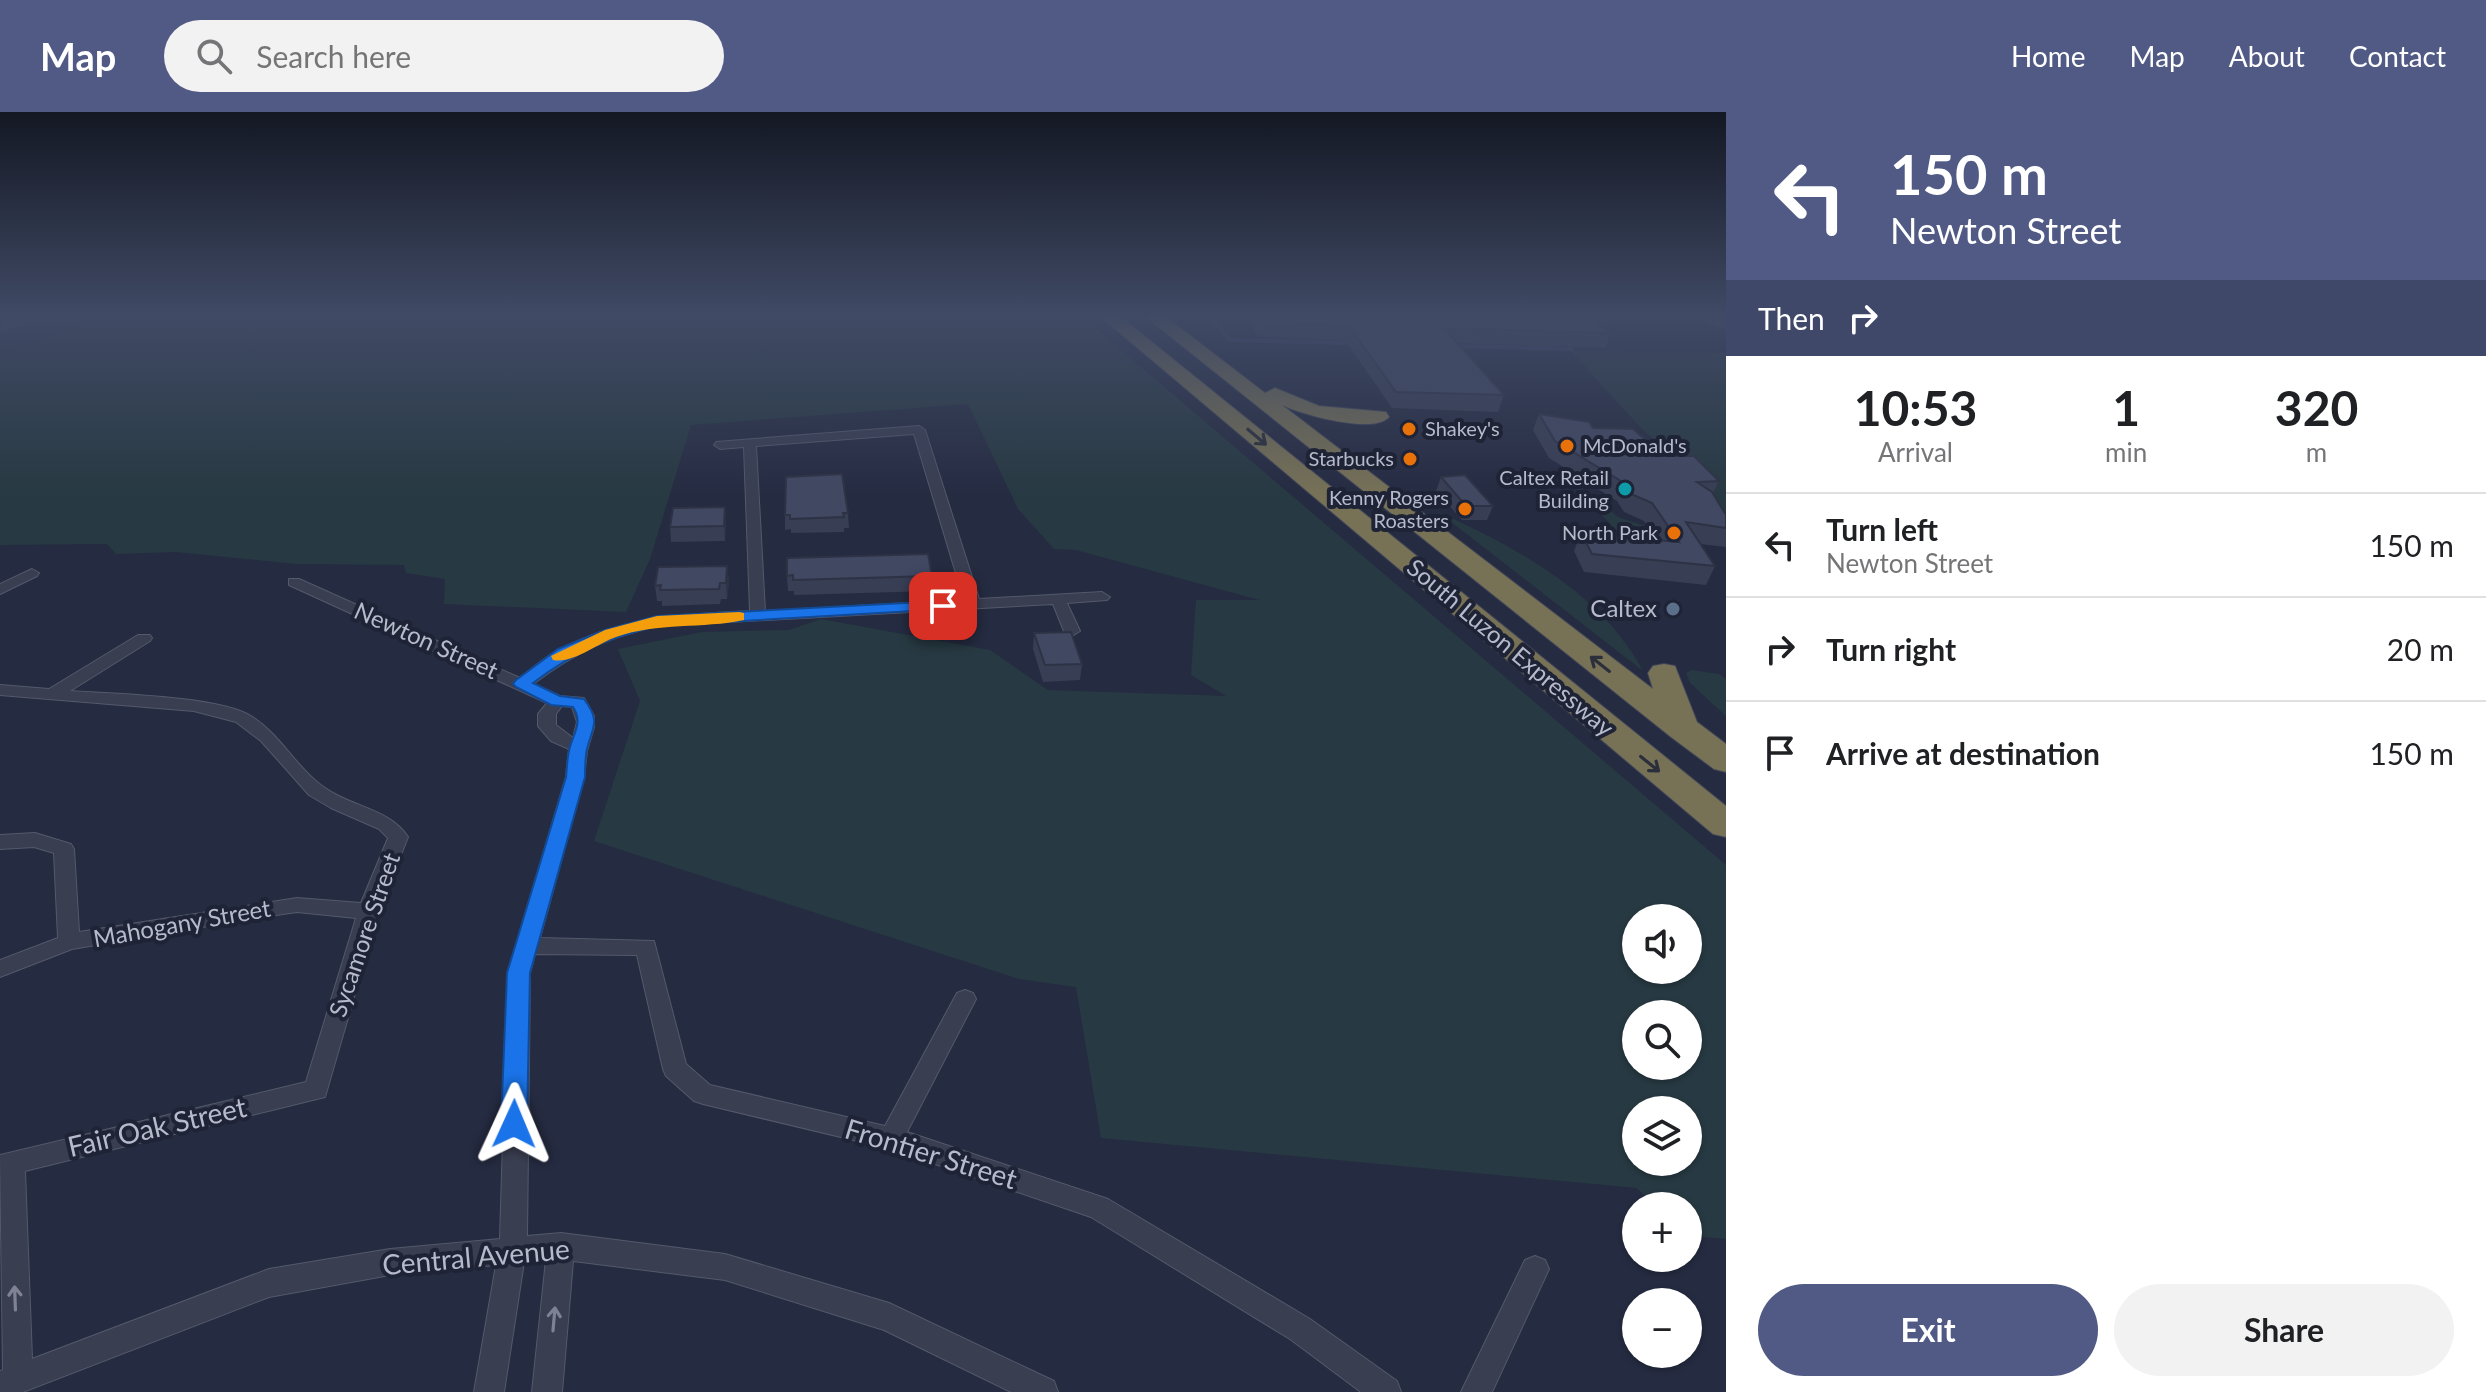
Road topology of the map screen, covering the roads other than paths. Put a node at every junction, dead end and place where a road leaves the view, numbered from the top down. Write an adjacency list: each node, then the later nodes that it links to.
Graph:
1 (1182, 377): 26 (highway, South Luzon Expressway, one-way to 26)
2 (1231, 377): 4 (highway, South Luzon Expressway)
3 (1239, 377): 5 (highway)
4 (1274, 409): 6 (highway); 23 (highway, South Luzon Expressway, one-way to 4)
5 (1378, 417)
6 (1342, 433)
7 (750, 444): 8 (street); 14 (street); 15 (street)
8 (720, 445)
9 (32, 573): 11 (street)
10 (294, 582): 19 (street, Newton Street)
11 (0, 590)
12 (1102, 597): 13 (street)
13 (1058, 599): 14 (street); 16 (street)
14 (973, 604): 15 (street)
15 (758, 615): 19 (street)
16 (1072, 631)
17 (144, 638): 21 (street)
18 (1664, 673): 23 (highway)
19 (522, 684): 22 (street, Newton Street)
20 (0, 690): 21 (street, Sycamore Street)
21 (53, 694): 28 (street, Sycamore Street)
22 (557, 701): 24 (street); 24 (street, Newton Street)
23 (1683, 730): 25 (highway, South Luzon Expressway)
24 (579, 747): 30 (street, Newton Street)
25 (1726, 761)
26 (1726, 825)
27 (0, 842): 29 (street)
28 (368, 911): 29 (street, Mahogany Street); 33 (street, Sycamore Street)
29 (69, 942): 31 (street, Mahogany Street)
30 (527, 946): 34 (street, Frontier Street); 37 (street, Newton Street)
31 (0, 969)
32 (965, 999): 34 (street)
33 (316, 1090): 35 (street, Fair Oak Street)
34 (891, 1138): 43 (street, Frontier Street)
35 (6, 1164): 39 (street, one-way to 35)
36 (561, 1246): 37 (street, Central Avenue); 41 (street, one-way to 36); 42 (street, Central Avenue)
37 (513, 1248): 39 (street, Central Avenue); 40 (street, Newton Street)
38 (1535, 1269): 44 (street)
39 (9, 1381)
40 (489, 1392)
41 (547, 1392)
42 (1043, 1392)
43 (1386, 1392)
44 (1476, 1392)

